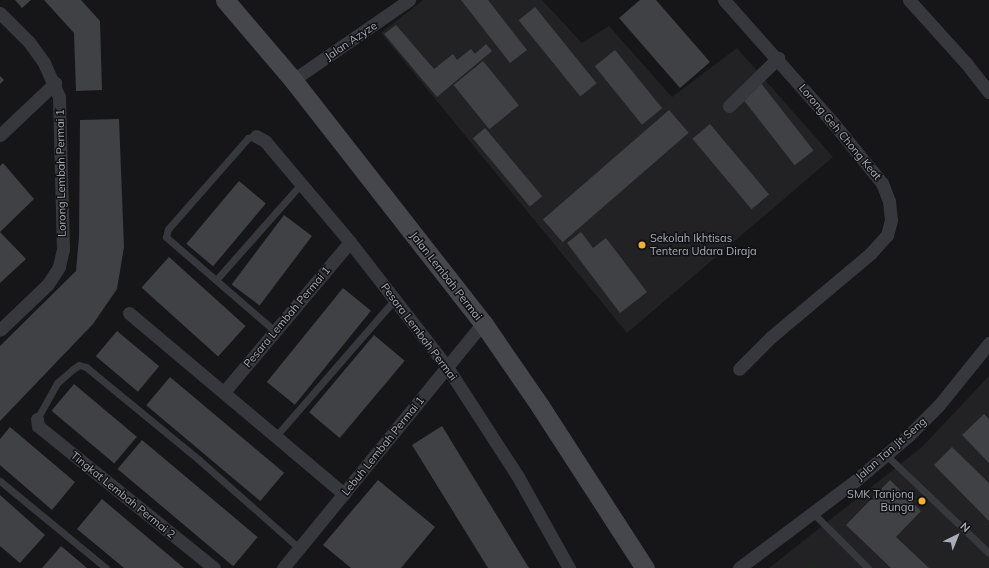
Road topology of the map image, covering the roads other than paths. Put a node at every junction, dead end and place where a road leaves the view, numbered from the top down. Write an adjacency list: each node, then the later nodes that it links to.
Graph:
1 (225, 0): 7 (main road, Jalan Lembah Permai)
2 (409, 0): 7 (street, Jalan Azyze)
3 (724, 0): 6 (street, Lorong Geh Chong Keat)
4 (909, 0): 9 (street)
5 (0, 13): 8 (street, Lorong Lembah Permai 1)
6 (778, 58): 10 (street); 23 (street, Lorong Geh Chong Keat)
7 (293, 80): 18 (main road, Jalan Lembah Permai)
8 (55, 83): 11 (street); 19 (street, Lorong Lembah Permai 1)
9 (989, 92)
10 (730, 106)
11 (0, 135)
12 (256, 136): 13 (street, Pesara Lembah Permai); 15 (lane)
13 (300, 184): 14 (street, Pesara Lembah Permai); 15 (lane)
14 (350, 242): 16 (street, Pesara Lembah Permai); 20 (street, Pesara Lembah Permai 1)
15 (216, 280): 20 (lane)
16 (395, 299): 22 (street, Pesara Lembah Permai); 26 (lane)
17 (129, 313): 24 (street)
18 (483, 323): 22 (street, Lebuh Lembah Permai 1); 37 (main road, Jalan Lembah Permai)
19 (0, 330)
20 (275, 331): 24 (street, Pesara Lembah Permai 1)
21 (989, 343): 27 (street, Jalan Tan Jit Seng)
22 (448, 367): 29 (street, Lebuh Lembah Permai 1); 36 (street, Pesara Lembah Permai)
23 (739, 369)
24 (224, 392): 26 (street)
25 (37, 419): 31 (lane); 35 (street, Tingkat Lembah Permai 2)
26 (276, 436): 29 (street)
27 (886, 455): 30 (street, Jalan Tan Jit Seng); 32 (lane)
28 (0, 481): 34 (lane)
29 (344, 494): 31 (street, Lebuh Lembah Permai 1)
30 (813, 513): 38 (street, Jalan Tan Jit Seng); 39 (lane)
31 (299, 548): 33 (street, Lebuh Lembah Permai 1)
32 (989, 553)
33 (289, 566)
34 (106, 568)
35 (214, 568)
36 (569, 568)
37 (645, 568)
38 (739, 568)
39 (868, 568)

